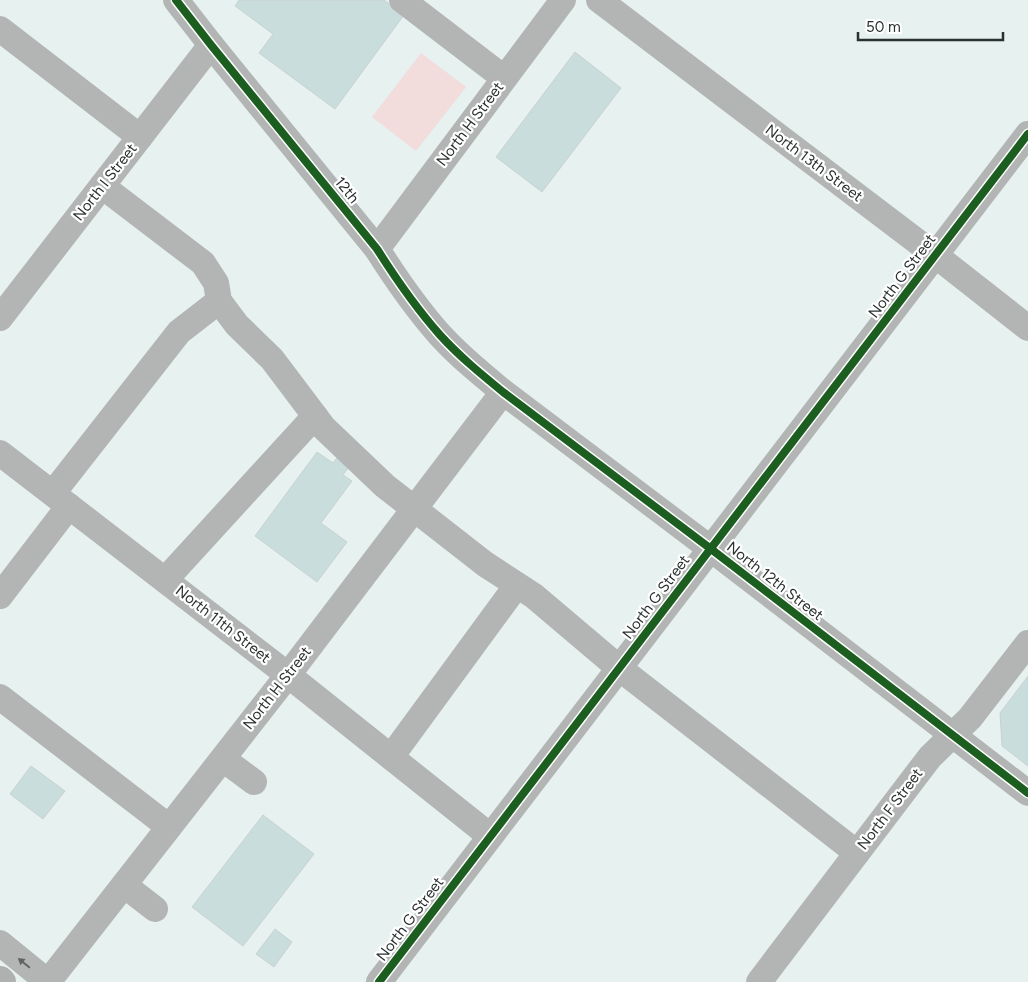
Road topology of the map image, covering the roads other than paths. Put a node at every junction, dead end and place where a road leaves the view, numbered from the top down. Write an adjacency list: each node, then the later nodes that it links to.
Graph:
1 (176, 0): 6 (street, 12th)
2 (402, 0): 7 (street)
3 (563, 0): 7 (street, North H Street)
4 (599, 0): 12 (street, North 13th Street)
5 (0, 29): 9 (street)
6 (210, 45): 9 (street, North I Street); 11 (street, 12th)
7 (504, 78): 11 (street, North H Street)
8 (1028, 134): 12 (street, North G Street)
9 (140, 137): 10 (street, North I Street)
10 (102, 186): 13 (street); 14 (street, North I Street)
11 (377, 249): 16 (street, 12th)
12 (935, 255): 15 (street, North 13th Street); 21 (street, North G Street)
13 (219, 301): 17 (street); 19 (street)
14 (0, 318)
15 (1028, 328)
16 (502, 392): 20 (street, North H Street); 21 (street, North 12th Street)
17 (315, 416): 20 (street); 22 (street)
18 (0, 453): 19 (street, North 11th Street)
19 (61, 500): 22 (street, North 11th Street); 24 (street)
20 (414, 508): 23 (street); 27 (street, North H Street)
21 (710, 549): 26 (street, North G Street); 29 (street, North 12th Street)
22 (166, 580): 27 (street, North 11th Street)
23 (517, 585): 26 (street); 30 (street)
24 (0, 596)
25 (1028, 643): 29 (street, North F Street)
26 (619, 668): 35 (street, North G Street); 36 (street)
27 (288, 675): 30 (street, North 11th Street); 31 (street, North H Street)
28 (0, 697): 34 (street)
29 (952, 735): 33 (street, North 12th Street); 36 (street, North F Street)
30 (391, 757): 35 (street, North 11th Street)
31 (223, 758): 32 (street); 34 (street, North H Street)
32 (254, 782)
33 (1028, 793)
34 (169, 827): 37 (street, North H Street)
35 (490, 836): 41 (street, North G Street)
36 (857, 853): 42 (street, North F Street)
37 (124, 885): 38 (street); 40 (street, North H Street)
38 (155, 909)
39 (0, 943): 40 (street, one-way to 39)
40 (48, 982)
41 (379, 982)
42 (759, 982)

